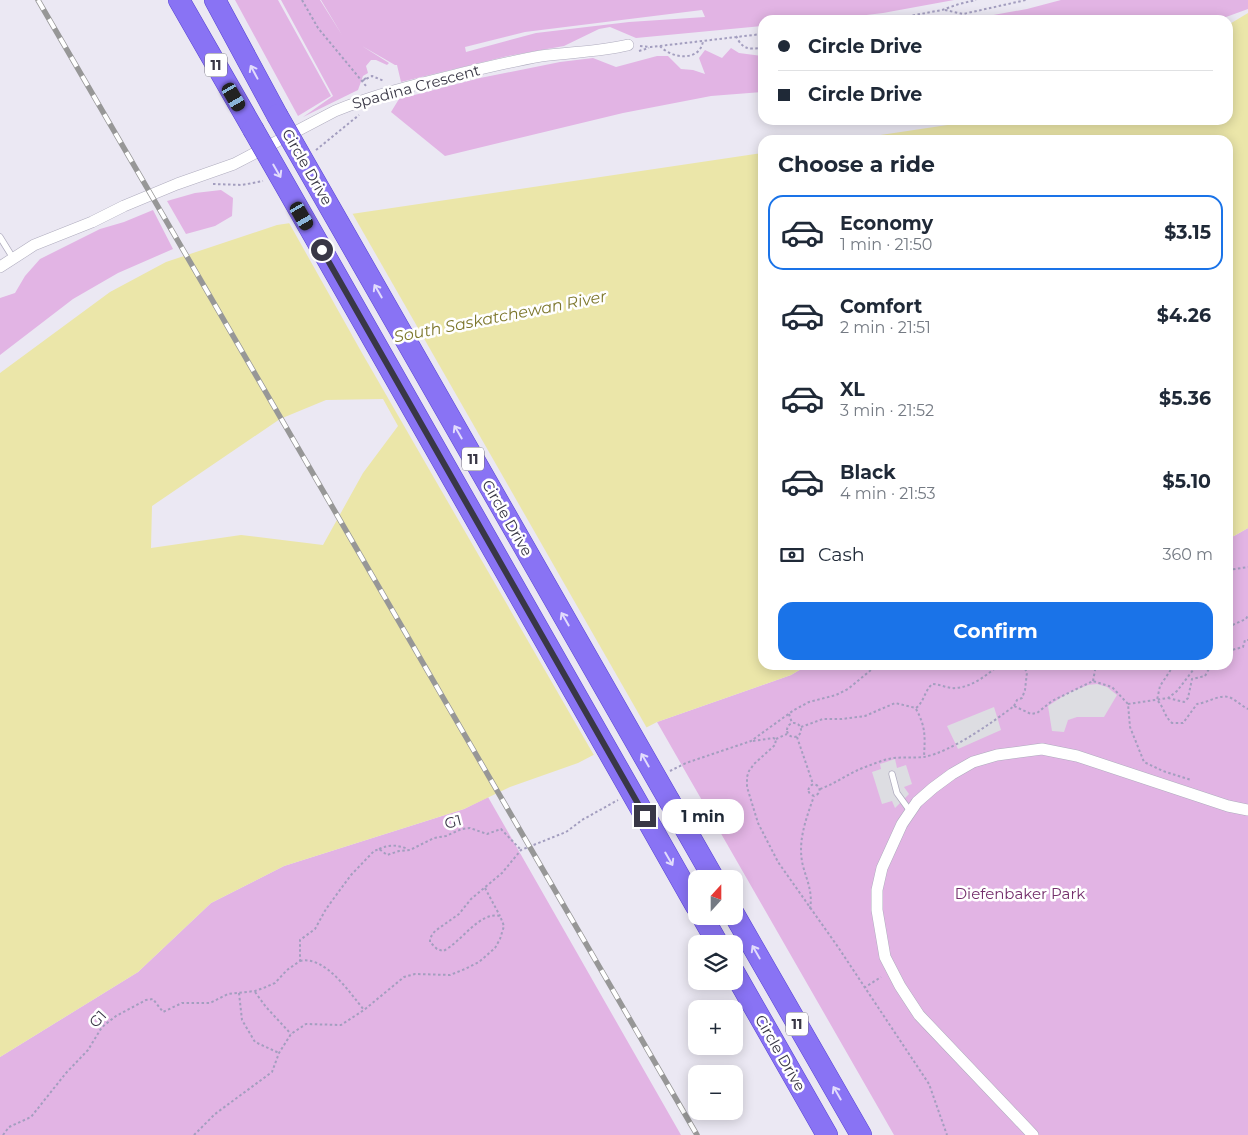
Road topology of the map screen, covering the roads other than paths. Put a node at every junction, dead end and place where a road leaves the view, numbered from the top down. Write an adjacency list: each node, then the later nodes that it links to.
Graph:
1 (179, 0): 11 (highway, Circle Drive / 11, one-way to 11, bridge)
2 (215, 0): 10 (highway, Circle Drive / 11, one-way to 2, bridge)
3 (628, 45): 5 (street, Spadina Crescent)
4 (0, 237): 5 (lane)
5 (13, 258): 6 (street, Spadina Crescent)
6 (0, 267)
7 (892, 774): 9 (lane)
8 (1248, 810): 9 (street)
9 (911, 811): 16 (street)
10 (709, 870)
11 (688, 892)
12 (740, 925): 15 (highway, Circle Drive / 11, one-way to 12)
13 (743, 988): 14 (highway, Circle Drive / 11)
14 (827, 1135)
15 (861, 1135)
16 (1033, 1135)

